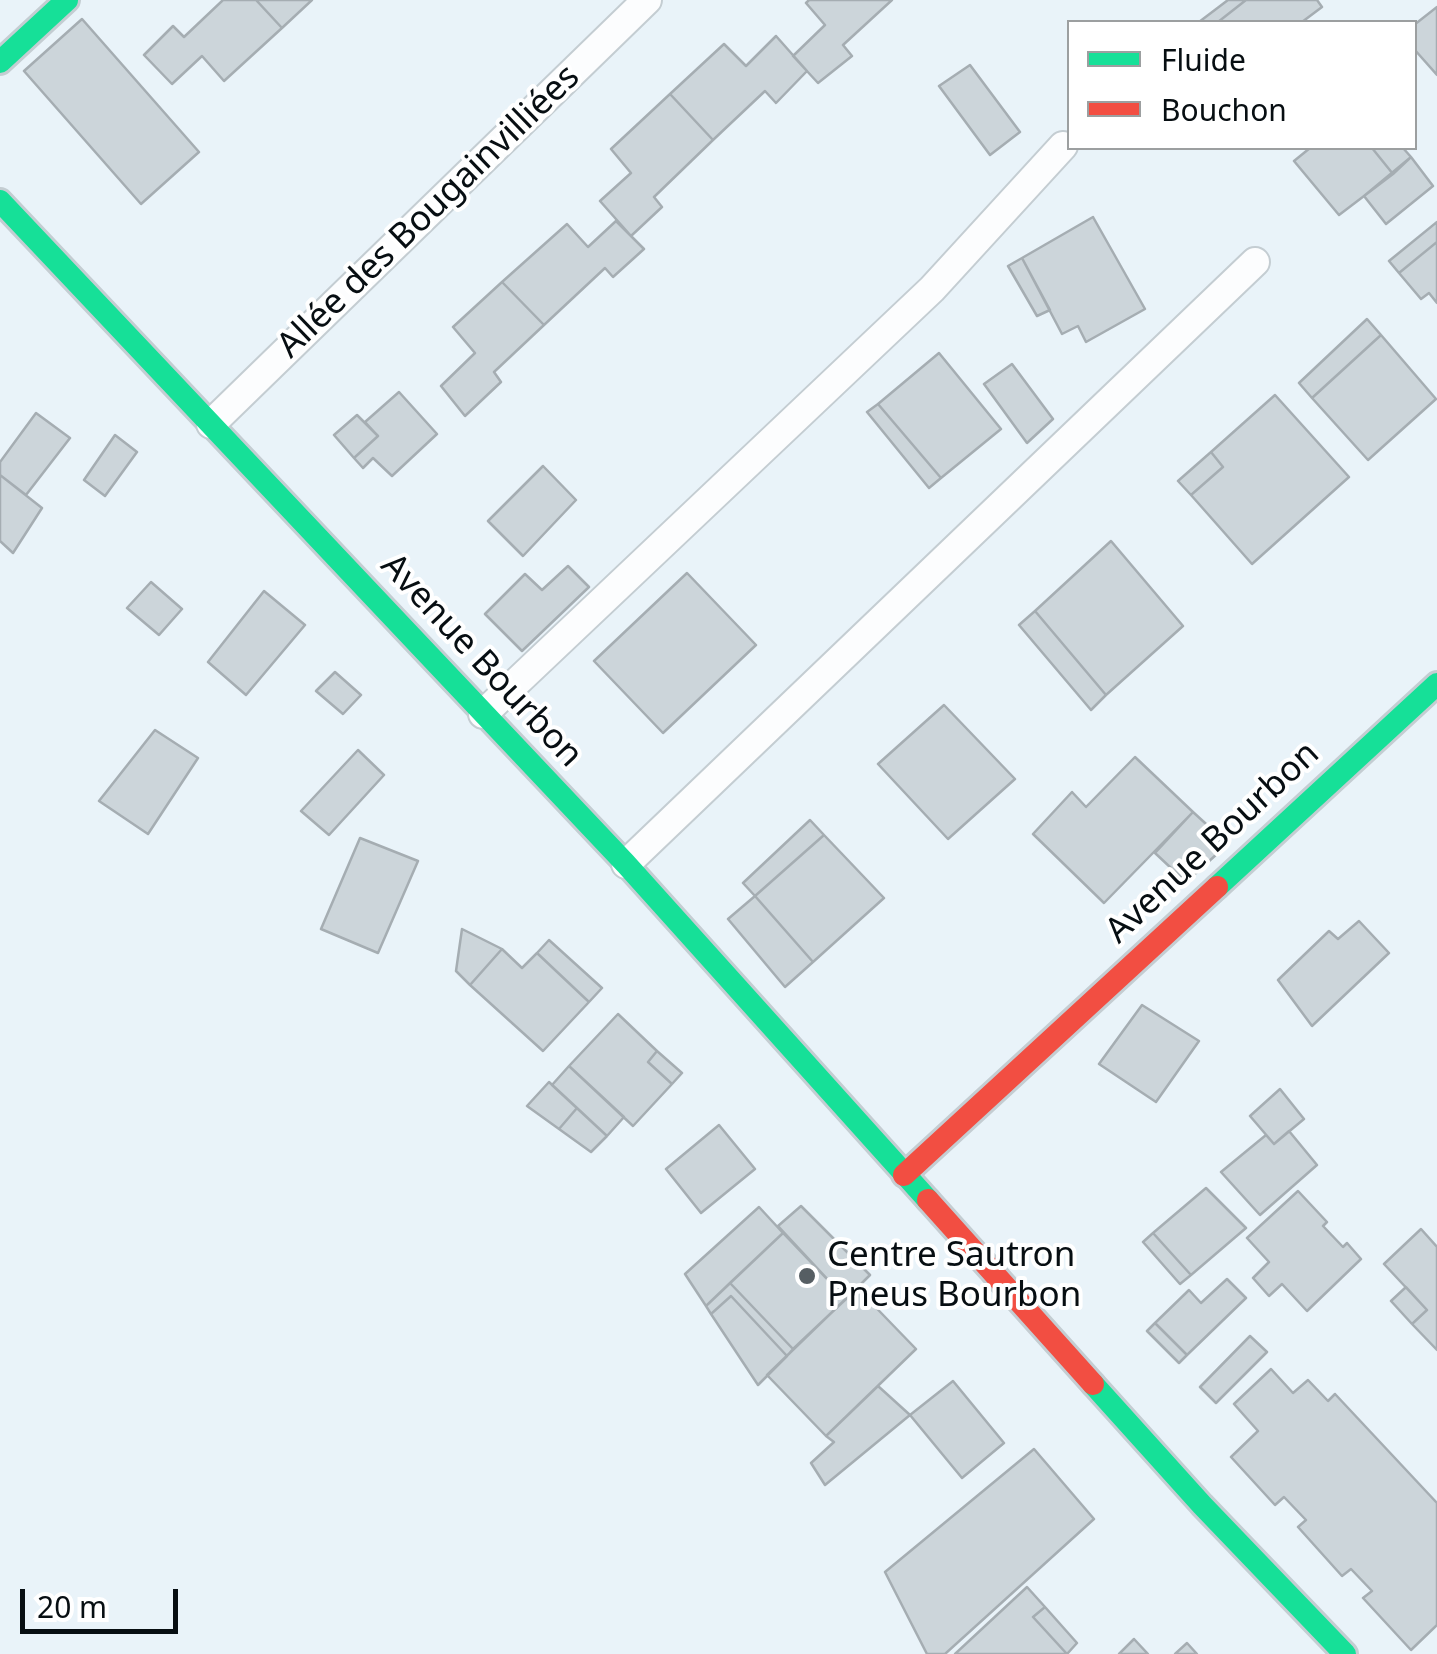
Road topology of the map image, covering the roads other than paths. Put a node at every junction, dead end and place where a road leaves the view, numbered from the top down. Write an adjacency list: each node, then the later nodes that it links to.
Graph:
1 (66, 0): 3 (street)
2 (647, 0): 7 (lane, Allée des Bougainvilliées)
3 (0, 62)
4 (1064, 146): 9 (lane)
5 (0, 201): 7 (street, Avenue Bourbon)
6 (1255, 262): 10 (lane)
7 (211, 424): 9 (street, Avenue Bourbon)
8 (1437, 684): 11 (street, Avenue Bourbon)
9 (483, 714): 10 (street, Avenue Bourbon)
10 (626, 864): 11 (street, Avenue Bourbon)
11 (904, 1176): 12 (street, Avenue Bourbon)
12 (1345, 1654)

